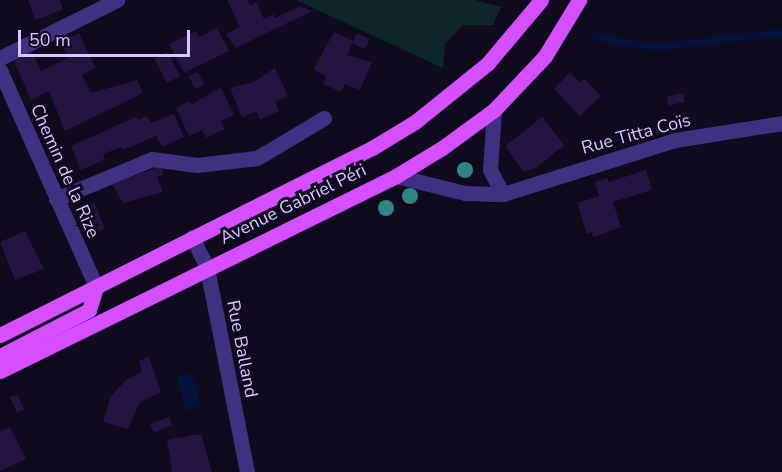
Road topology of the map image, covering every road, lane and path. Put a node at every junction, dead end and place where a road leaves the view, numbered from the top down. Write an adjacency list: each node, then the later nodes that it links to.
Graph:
1 (117, 0): 4 (street)
2 (579, 0): 6 (main road, Avenue Gabriel Péri)
3 (536, 6): 12 (main road, Avenue Gabriel Péri)
4 (0, 58)
5 (0, 70): 11 (street, Chemin de la Rize)
6 (494, 110): 9 (main road, Avenue Gabriel Péri); 10 (street)
7 (324, 118): 11 (street)
8 (782, 123): 10 (street, Rue Titta Coïs)
9 (396, 176): 10 (street, Rue Titta Coïs); 13 (main road, Avenue Gabriel Péri)
10 (503, 194)
11 (56, 199): 14 (street, Chemin de la Rize)
12 (192, 237): 13 (street, Rue Balland); 14 (main road, Avenue Gabriel Péri)
13 (207, 268): 17 (main road, Avenue Gabriel Péri); 18 (street, Rue Balland)
14 (96, 287): 15 (main road, Avenue Gabriel Péri); 16 (main road)
15 (0, 335)
16 (0, 356)
17 (0, 371)
18 (247, 472)

